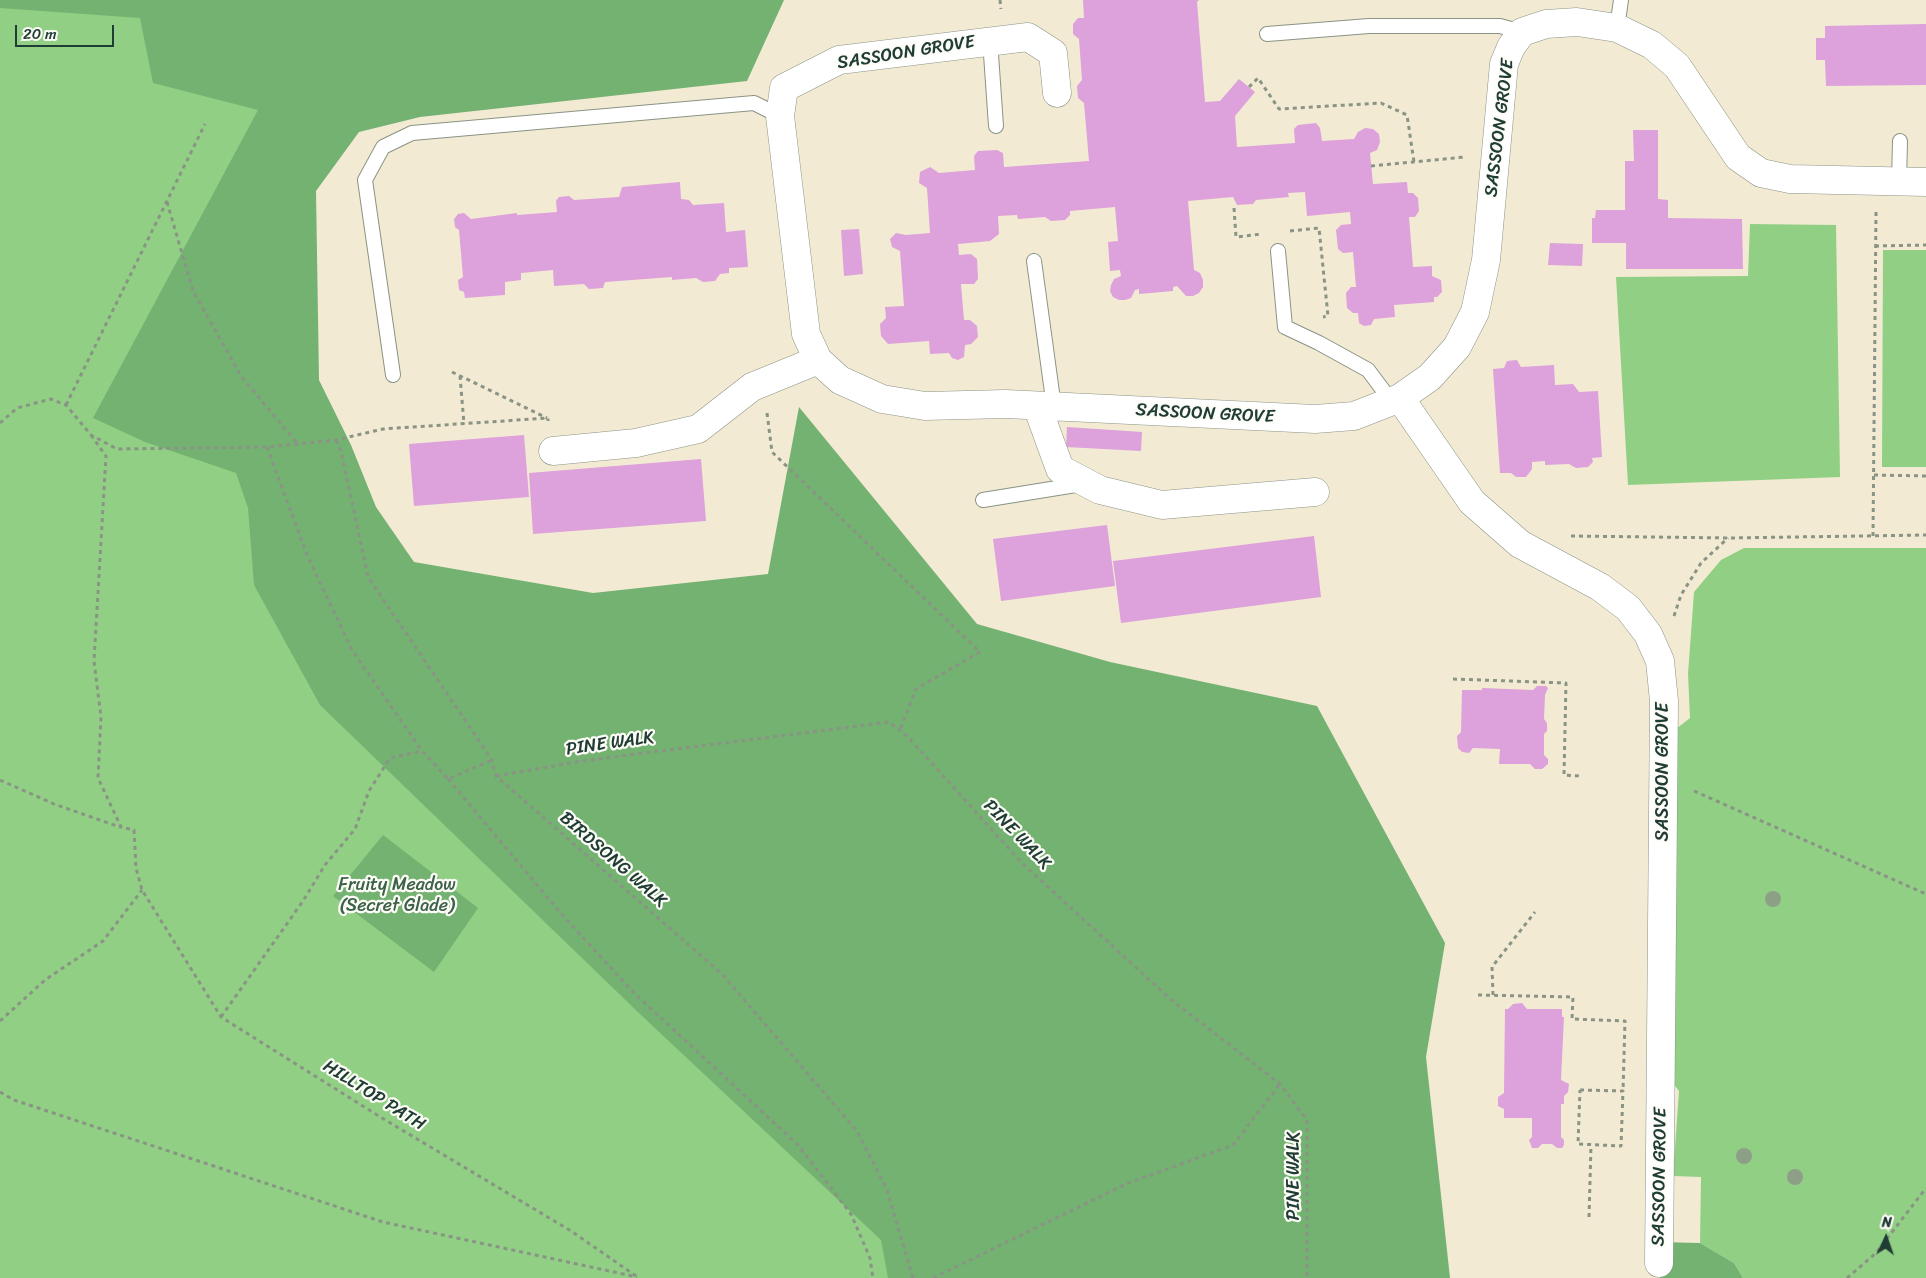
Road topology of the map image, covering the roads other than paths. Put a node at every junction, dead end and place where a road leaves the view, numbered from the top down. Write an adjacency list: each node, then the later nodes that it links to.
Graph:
1 (1621, 0): 2 (lane)
2 (1617, 28): 3 (street); 10 (street)
3 (1522, 32): 4 (lane); 16 (street, SASSOON GROVE)
4 (1266, 34)
5 (990, 40): 6 (street, SASSOON GROVE); 7 (street, SASSOON GROVE); 8 (lane)
6 (1057, 93)
7 (780, 116): 14 (street, SASSOON GROVE); 15 (lane)
8 (996, 126)
9 (1900, 141): 10 (lane)
10 (1888, 182): 11 (street)
11 (1926, 182)
12 (1278, 251): 16 (lane)
13 (1034, 261): 17 (lane)
14 (818, 360): 17 (street, SASSOON GROVE); 18 (street)
15 (393, 375)
16 (1396, 400): 17 (street, SASSOON GROVE); 22 (street, SASSOON GROVE)
17 (1046, 406): 19 (street)
18 (553, 451)
19 (1088, 484): 20 (street); 21 (lane)
20 (1315, 492)
21 (983, 500)
22 (1659, 1262)

